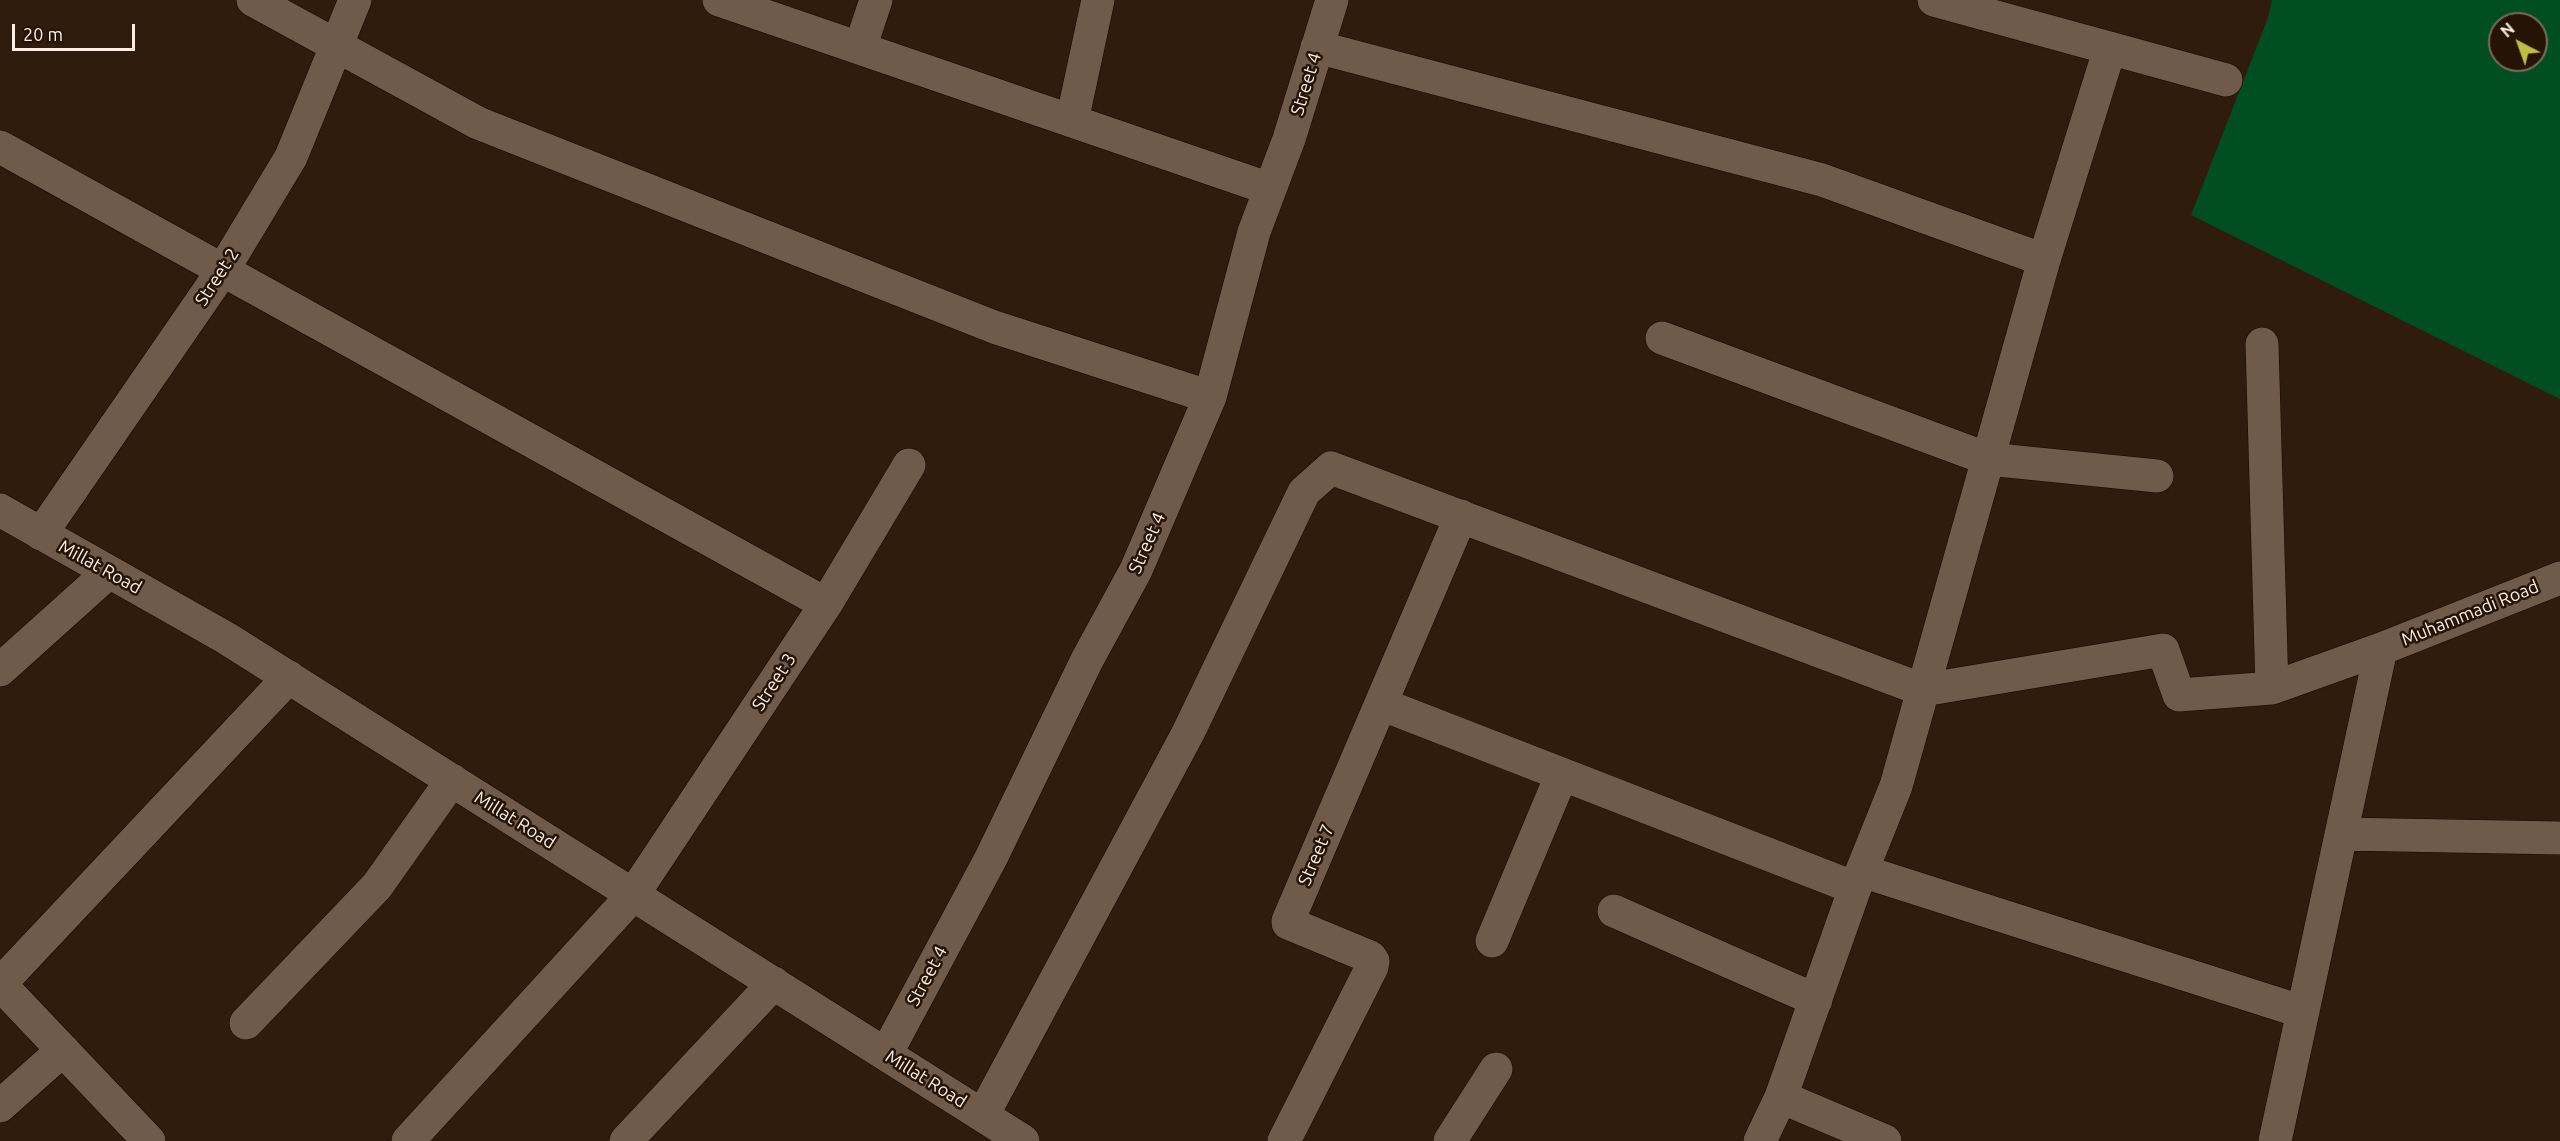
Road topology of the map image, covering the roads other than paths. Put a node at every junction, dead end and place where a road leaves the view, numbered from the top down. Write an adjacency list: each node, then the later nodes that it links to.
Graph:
1 (253, 0): 8 (street)
2 (355, 0): 8 (street, Street 2)
3 (719, 0): 10 (street)
4 (876, 0): 10 (street)
5 (1098, 0): 13 (street)
6 (1332, 0): 9 (street, Street 4)
7 (1934, 0): 11 (street)
8 (336, 45): 17 (street, Street 2); 20 (street)
9 (1317, 47): 15 (street, Street 4); 16 (street)
10 (860, 48): 13 (street)
11 (2110, 48): 12 (street); 16 (street)
12 (2226, 80)
13 (1072, 121): 15 (street)
14 (0, 147): 17 (street)
15 (1270, 189): 20 (street, Street 4)
16 (2044, 260): 21 (street)
17 (223, 270): 26 (street, Street 2); 29 (street)
18 (1662, 338): 21 (street)
19 (2262, 344): 33 (street)
20 (1210, 397): 50 (street, Street 4)
21 (1988, 459): 23 (street); 34 (street)
22 (909, 465): 29 (street, Street 3)
23 (2157, 476)
24 (0, 510): 26 (street, Millat Road)
25 (1461, 516): 34 (street); 35 (street, Street 7); 54 (street)
26 (41, 534): 27 (street, Millat Road)
27 (108, 572): 31 (street); 32 (street, Millat Road)
28 (2560, 578): 30 (street, Muhammadi Road)
29 (826, 604): 41 (street, Street 3)
30 (2381, 649): 33 (street, Muhammadi Road); 38 (street)
31 (0, 670)
32 (289, 677): 37 (street, Millat Road); 45 (street)
33 (2272, 688): 34 (street, Muhammadi Road)
34 (1923, 690): 40 (street)
35 (1381, 704): 36 (street); 58 (street, Street 7)
36 (1562, 774): 40 (street); 43 (street)
37 (452, 780): 41 (street, Millat Road); 48 (street)
38 (2341, 834): 39 (street); 47 (street)
39 (2560, 838)
40 (1859, 880): 46 (street); 47 (street)
41 (633, 895): 44 (street, Millat Road); 56 (street, Street 3)
42 (1614, 911): 46 (street)
43 (1492, 941)
44 (774, 983): 50 (street, Millat Road); 57 (street)
45 (1, 984): 49 (street)
46 (1816, 1000): 52 (street)
47 (2303, 1012): 62 (street)
48 (246, 1023)
49 (63, 1050): 53 (street); 55 (street)
50 (886, 1054): 54 (street, Millat Road)
51 (1496, 1069): 59 (street)
52 (1781, 1097): 60 (street); 61 (street)
53 (0, 1106)
54 (1002, 1132)
55 (148, 1141)
56 (408, 1141)
57 (626, 1141)
58 (1284, 1141)
59 (1450, 1141)
60 (1760, 1141)
61 (1885, 1141)
62 (2275, 1141)

